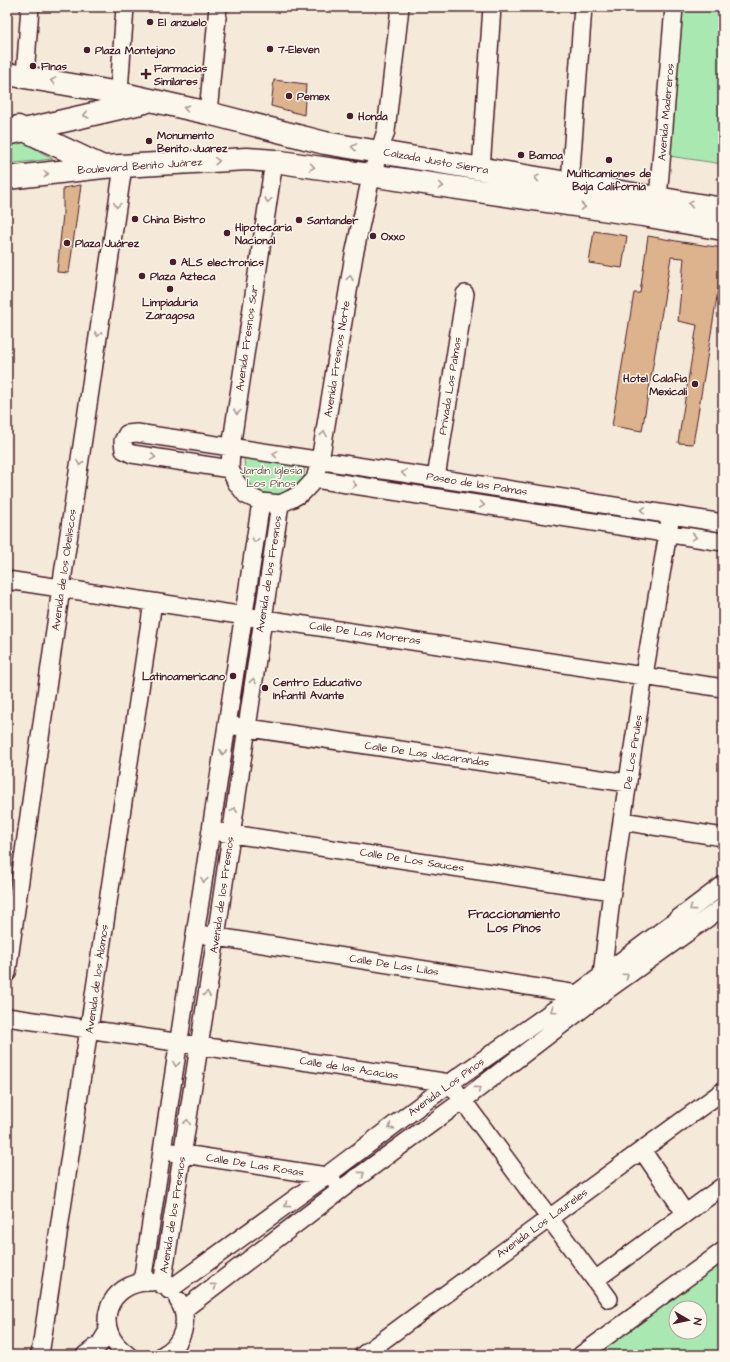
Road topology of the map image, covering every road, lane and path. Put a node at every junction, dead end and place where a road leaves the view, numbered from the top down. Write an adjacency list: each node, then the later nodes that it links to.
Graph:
1 (30, 7): 8 (street)
2 (125, 7): 9 (street)
3 (218, 7): 10 (street)
4 (400, 7): 12 (street, Avenida Fresnos Norte)
5 (492, 7): 15 (street)
6 (583, 7): 18 (street)
7 (674, 7): 19 (street, Avenida Madereros)
8 (16, 75): 9 (main road, one-way to 8)
9 (118, 101): 10 (main road, Calzada Justo Sierra, one-way to 9); 11 (main road, one-way to 11)
10 (208, 113): 12 (main road, Calzada Justo Sierra, one-way to 10)
11 (12, 128): 14 (main road)
12 (379, 151): 15 (main road, Calzada Justo Sierra); 16 (street, Avenida Fresnos Norte)
13 (274, 161): 14 (main road, Boulevard Benito Juárez, one-way to 13); 16 (main road, Calzada Justo Sierra, one-way to 16); 23 (street, Avenida Fresnos Sur, one-way to 23)
14 (113, 167): 17 (main road, Boulevard Benito Juárez, one-way to 14); 35 (street, Avenida de los Obeliscos, one-way to 35)
15 (481, 170): 18 (main road, Calzada Justo Sierra, one-way to 15)
16 (371, 177): 19 (main road, Calzada Justo Sierra, one-way to 19); 24 (street, Avenida Fresnos Norte, one-way to 16)
17 (7, 178)
18 (570, 184): 19 (main road, Calzada Justo Sierra)
19 (657, 208): 20 (main road, Calzada Justo Sierra, one-way to 19); 21 (main road, Calzada Justo Sierra)
20 (723, 209)
21 (723, 229)
22 (465, 294): 26 (street, Privada Las Palmas)
23 (231, 448): 24 (street, Paseo de las Palmas, one-way to 23); 25 (street, Avenida Fresnos Sur); 25 (street, one-way to 25)
24 (320, 461): 26 (street, Paseo de las Palmas, one-way to 24); 27 (street, Avenida Fresnos Norte)
25 (230, 468): 28 (street, Avenida Fresnos Sur)
26 (436, 478): 30 (street, Paseo de las Palmas, one-way to 26)
27 (315, 479): 29 (street, Avenida Fresnos Norte); 32 (street, Paseo de las Palmas, one-way to 32)
28 (261, 502): 29 (street); 37 (street, Avenida de los Fresnos, one-way to 37)
29 (280, 504): 38 (street, Avenida de los Fresnos)
30 (671, 515): 31 (street, Paseo de las Palmas); 32 (street, De Los Pirules)
31 (723, 523)
32 (668, 533): 33 (street, Paseo de las Palmas, one-way to 33); 39 (street, De Los Pirules)
33 (723, 542)
34 (7, 580): 35 (street, Calle De Las Moreras)
35 (61, 588): 36 (street, Calle De Las Moreras); 53 (street, Avenida de los Obeliscos)
36 (153, 602): 37 (street, Calle De Las Moreras); 57 (street, Avenida de los Álamos)
37 (243, 615): 38 (street, Calle De Las Moreras); 41 (street, Avenida de los Fresnos)
38 (262, 618): 39 (street, Calle De Las Moreras); 42 (street, Avenida de los Fresnos, one-way to 38)
39 (644, 675): 40 (street, Calle De Las Moreras); 43 (street, De Los Pirules)
40 (723, 688)
41 (226, 725): 42 (street, Calle De Las Jacarandas); 45 (street, Avenida de los Fresnos, one-way to 45)
42 (246, 728): 43 (street, Calle De Las Jacarandas); 46 (street, Avenida de los Fresnos, one-way to 42)
43 (628, 783): 44 (street, De Los Pirules)
44 (622, 821): 47 (street); 49 (street, De Los Pirules)
45 (211, 830): 46 (street, Calle De Los Sauces); 51 (street, Avenida de los Fresnos, one-way to 51)
46 (230, 833): 49 (street, Calle De Los Sauces); 52 (street, Avenida de los Fresnos)
47 (723, 837)
48 (723, 885): 54 (street, Avenida Los Pinos, one-way to 54)
49 (612, 891): 54 (street, De Los Pirules)
50 (723, 907): 54 (street, Avenida Los Pinos, one-way to 50)
51 (195, 933): 52 (street, Calle De Las Lilas); 58 (street, Avenida de los Fresnos)
52 (216, 937): 55 (street, Calle De Las Lilas); 59 (street, Avenida de los Fresnos, one-way to 52)
53 (7, 973)
54 (604, 982): 55 (street, Avenida Los Pinos)
55 (582, 1000): 60 (street, Avenida Los Pinos, one-way to 60); 62 (street, Avenida Los Pinos, one-way to 55)
56 (7, 1017): 57 (street, Calle de las Acacias)
57 (90, 1029): 58 (street, Calle de las Acacias); 79 (street, Avenida de los Álamos)
58 (179, 1042): 59 (street, Calle de las Acacias); 64 (street, Avenida de los Fresnos, one-way to 64)
59 (199, 1046): 60 (street, Calle de las Acacias); 65 (street, Avenida de los Fresnos, one-way to 59)
60 (450, 1084): 62 (street); 66 (street, Avenida Los Pinos, one-way to 66)
61 (723, 1092): 63 (street, Avenida Los Laureles)
62 (462, 1101): 67 (street, Avenida Los Pinos, one-way to 62); 70 (street)
63 (642, 1150): 69 (street); 70 (street, Avenida Los Laureles)
64 (162, 1151): 65 (street, Calle De Las Rosas); 73 (street, Avenida de los Fresnos)
65 (182, 1154): 66 (street, Calle De Las Rosas); 74 (street, Avenida de los Fresnos)
66 (326, 1176): 67 (street, Calle De Las Rosas); 74 (street, Avenida Los Pinos, one-way to 74)
67 (347, 1185): 76 (street, Avenida Los Pinos, one-way to 67)
68 (723, 1186): 69 (street)
69 (686, 1213): 72 (street)
70 (549, 1218): 72 (street); 82 (street, Avenida Los Laureles)
71 (723, 1252): 83 (street)
72 (595, 1280): 75 (street)
73 (142, 1282): 74 (street); 77 (street)
74 (166, 1287): 76 (street)
75 (609, 1299)
76 (183, 1310): 78 (street)
77 (108, 1331): 80 (street); 81 (street)
78 (167, 1354)
79 (40, 1355)
80 (85, 1355)
81 (128, 1355)
82 (363, 1355)
83 (581, 1355)

